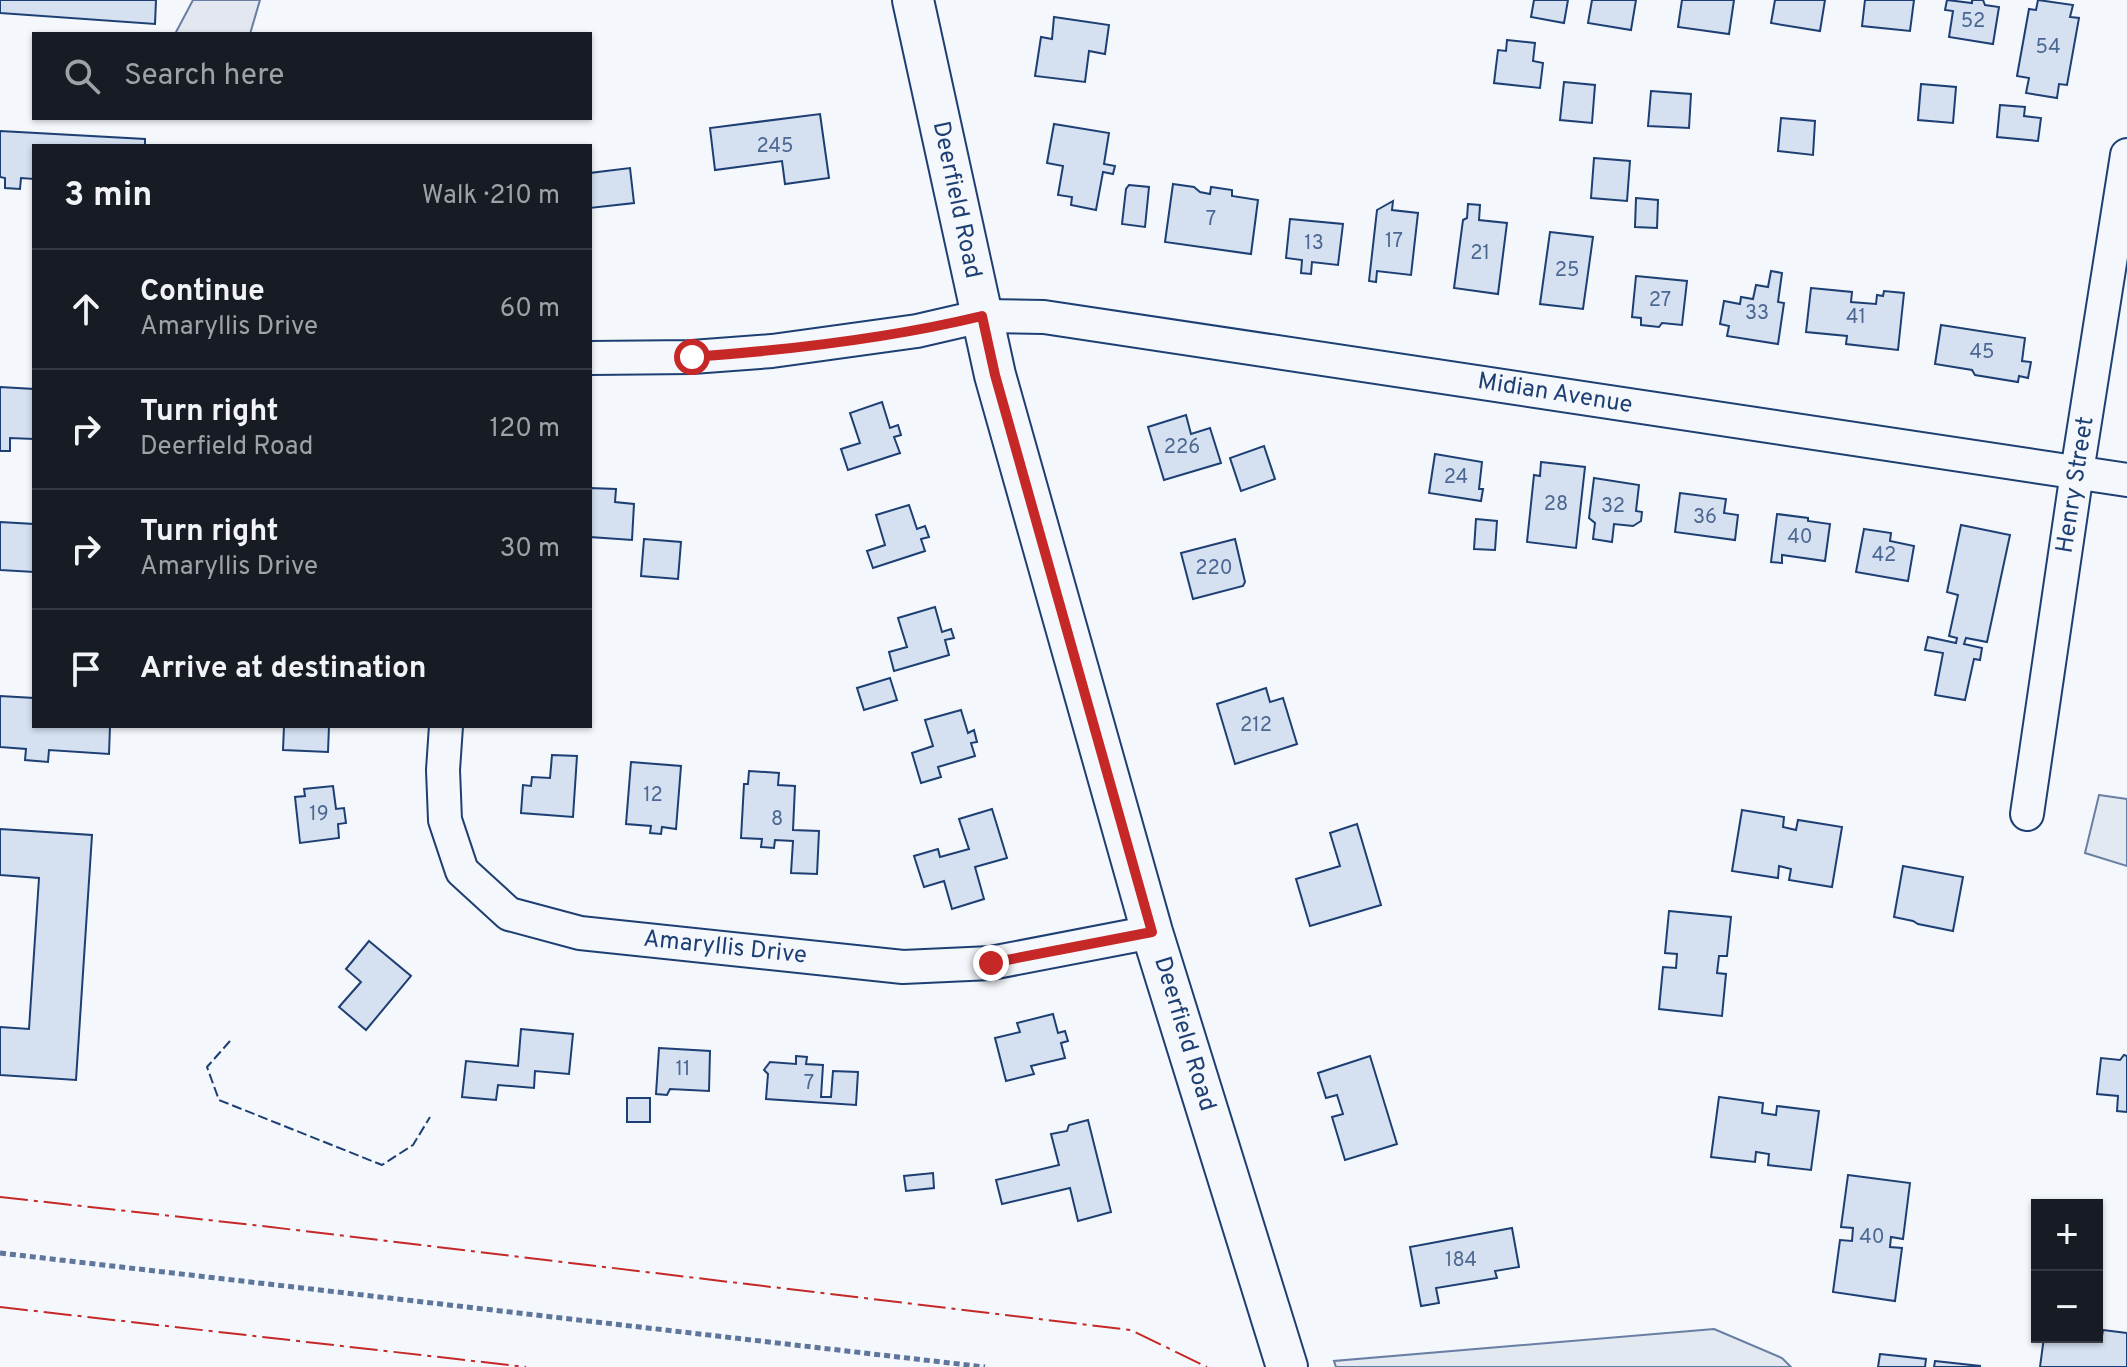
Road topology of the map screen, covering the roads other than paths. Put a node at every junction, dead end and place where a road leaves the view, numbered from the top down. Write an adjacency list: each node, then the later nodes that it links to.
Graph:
1 (913, 0): 3 (street, Deerfield Road)
2 (2127, 155): 5 (street, Henry Street)
3 (982, 316): 4 (street); 5 (street, Midian Avenue); 9 (street, Deerfield Road)
4 (592, 358)
5 (2077, 472): 6 (street, Midian Avenue); 8 (street, Henry Street)
6 (2127, 480)
7 (446, 728): 9 (street, Amaryllis Drive)
8 (2027, 814)
9 (1152, 932): 10 (street, Deerfield Road)
10 (1287, 1367)

